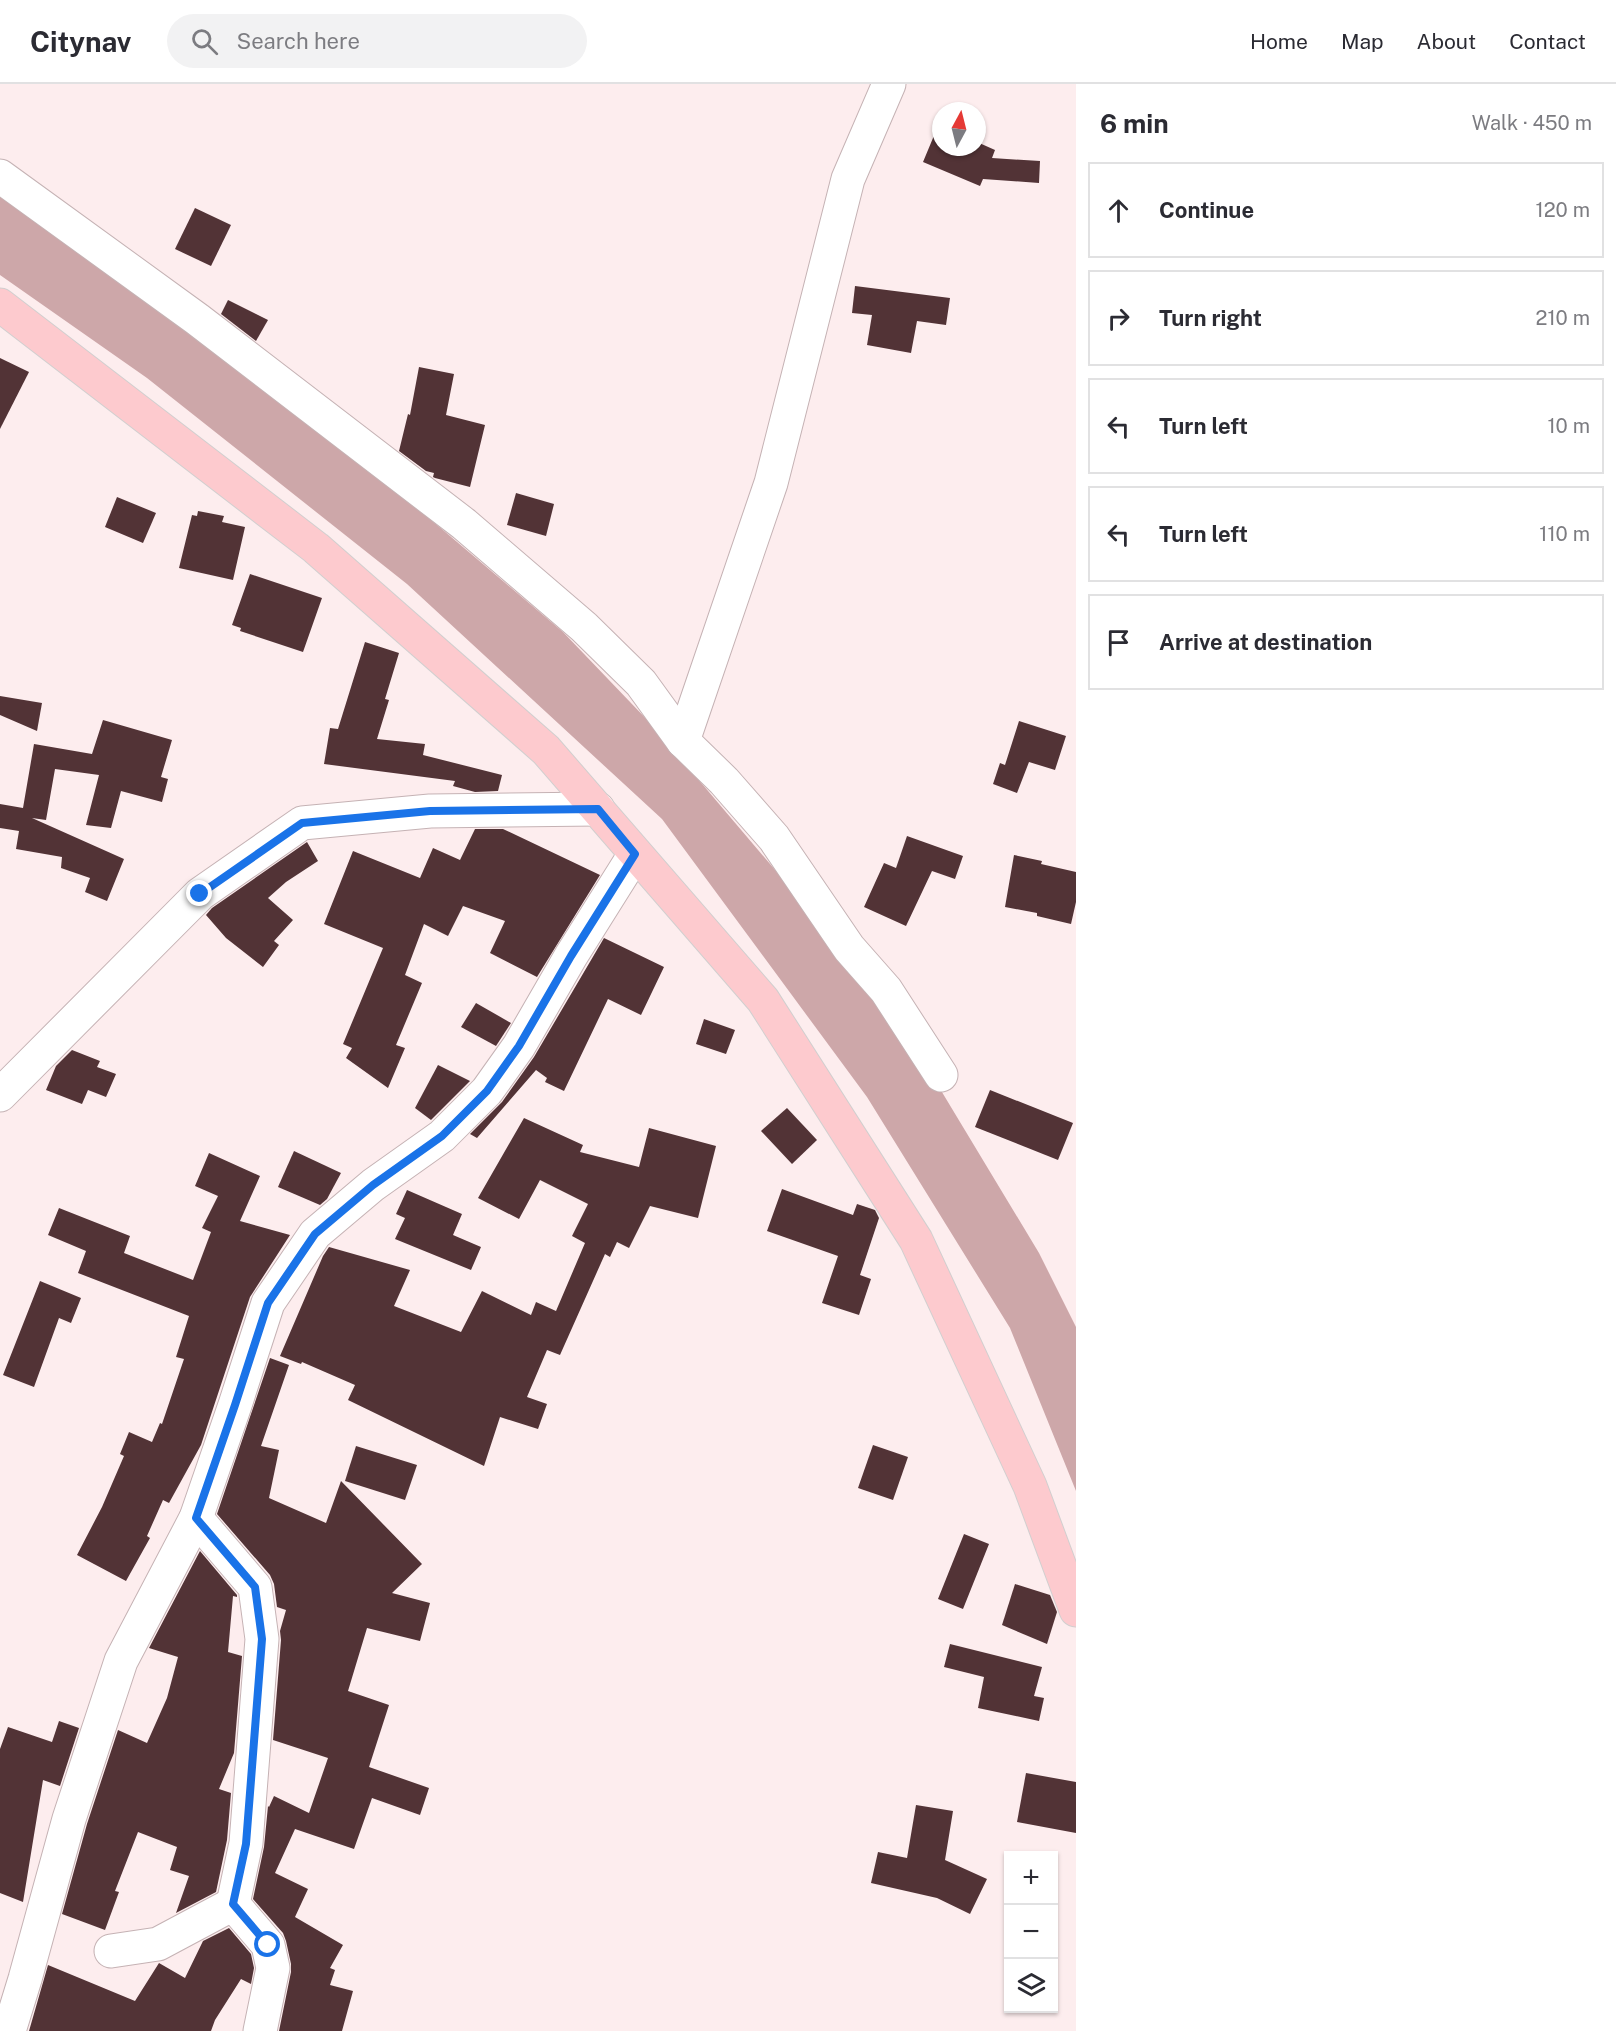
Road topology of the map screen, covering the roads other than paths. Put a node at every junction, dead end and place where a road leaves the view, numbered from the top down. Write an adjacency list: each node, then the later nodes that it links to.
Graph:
1 (889, 84): 4 (street)
2 (0, 176): 4 (street)
3 (0, 305): 5 (main road)
4 (683, 741): 7 (street)
5 (598, 809): 6 (main road); 8 (street)
6 (635, 854): 9 (street); 10 (main road)
7 (941, 1075)
8 (0, 1095)
9 (196, 1518): 11 (street); 13 (street)
10 (1076, 1610)
11 (233, 1904): 12 (street); 15 (street)
12 (111, 1951)
13 (13, 1976): 14 (street)
14 (9, 2031)
15 (260, 2031)

